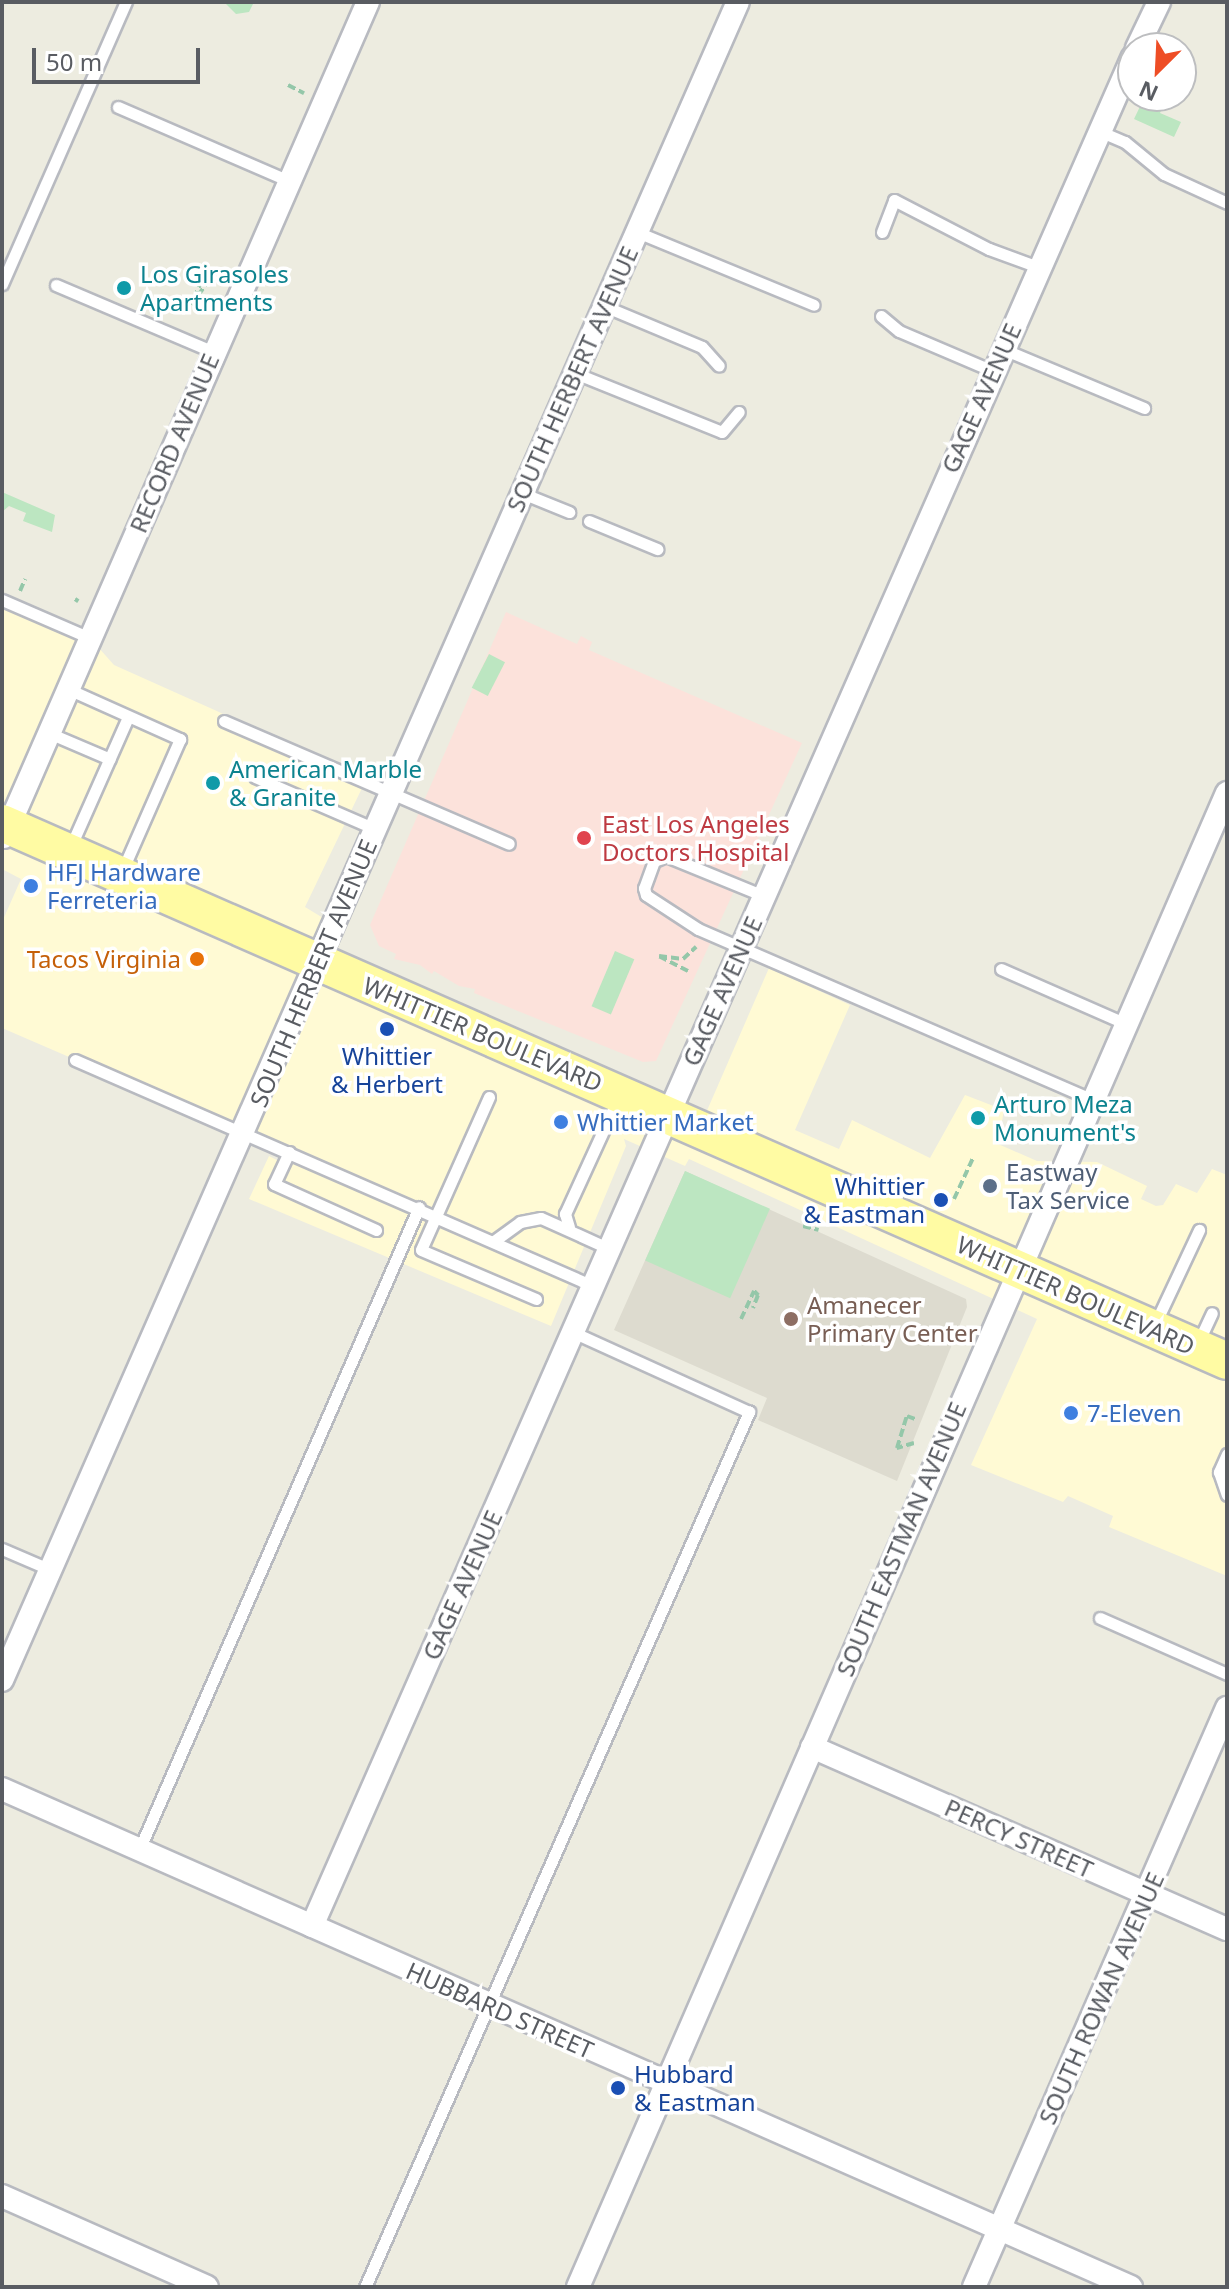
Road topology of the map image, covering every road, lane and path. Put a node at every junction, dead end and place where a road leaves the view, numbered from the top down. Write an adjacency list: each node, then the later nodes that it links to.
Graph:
1 (126, 2): 17 (lane)
2 (368, 2): 11 (street, RECORD AVENUE)
3 (738, 2): 13 (street, SOUTH HERBERT AVENUE)
4 (1159, 2): 5 (street)
5 (1145, 32)
6 (288, 85): 8 (path)
7 (1117, 91): 10 (street, GAGE AVENUE)
8 (312, 96)
9 (118, 107): 11 (lane)
10 (1098, 131): 12 (lane); 15 (street, GAGE AVENUE)
11 (289, 181): 23 (street, RECORD AVENUE)
12 (1227, 203)
13 (637, 232): 19 (lane); 20 (street, SOUTH HERBERT AVENUE)
14 (882, 232): 15 (lane)
15 (1038, 267): 22 (street, GAGE AVENUE)
16 (215, 270): 16 (path)
17 (2, 284)
18 (56, 285): 23 (lane)
19 (814, 305)
20 (604, 306): 24 (lane); 26 (street, SOUTH HERBERT AVENUE)
21 (881, 316): 25 (lane)
22 (1003, 349): 25 (street, GAGE AVENUE); 27 (lane)
23 (214, 352): 34 (street, RECORD AVENUE)
24 (719, 366)
25 (993, 371): 48 (street, GAGE AVENUE)
26 (575, 373): 28 (lane); 29 (street, SOUTH HERBERT AVENUE)
27 (1144, 408)
28 (739, 412)
29 (522, 493): 30 (lane); 41 (street, SOUTH HERBERT AVENUE)
30 (569, 512)
31 (589, 521): 32 (lane)
32 (657, 549)
33 (2, 600): 34 (lane)
34 (90, 638): 35 (street, RECORD AVENUE)
35 (68, 689): 36 (lane); 38 (street, RECORD AVENUE)
36 (128, 717): 39 (lane); 47 (lane)
37 (224, 721): 41 (lane)
38 (49, 733): 39 (lane); 44 (street, RECORD AVENUE)
39 (110, 759): 46 (lane)
40 (255, 777): 43 (lane)
41 (390, 795): 43 (street, SOUTH HERBERT AVENUE); 45 (lane)
42 (1226, 800): 54 (street, SOUTH EASTMAN AVENUE)
43 (375, 829): 51 (street, SOUTH HERBERT AVENUE)
44 (4, 830): 46 (main road, WHITTIER BOULEVARD)
45 (509, 844)
46 (68, 852): 47 (main road, WHITTIER BOULEVARD)
47 (121, 875): 51 (main road, WHITTIER BOULEVARD)
48 (764, 896): 49 (street, GAGE AVENUE); 49 (lane)
49 (742, 946): 58 (lane); 59 (street, GAGE AVENUE)
50 (689, 954): 53 (path)
51 (316, 962): 56 (main road, WHITTIER BOULEVARD); 60 (street, SOUTH HERBERT AVENUE)
52 (1001, 969): 54 (lane)
53 (688, 971)
54 (1126, 1024): 58 (street, SOUTH EASTMAN AVENUE)
55 (75, 1060): 60 (lane)
56 (619, 1093): 59 (main road, WHITTIER BOULEVARD); 67 (lane)
57 (489, 1097): 65 (lane)
58 (1093, 1100): 73 (street, SOUTH EASTMAN AVENUE)
59 (668, 1115): 72 (street, GAGE AVENUE); 73 (main road, WHITTIER BOULEVARD)
60 (245, 1133): 61 (lane); 87 (street, SOUTH HERBERT AVENUE)
61 (289, 1152): 64 (lane); 68 (lane)
62 (973, 1158): 63 (path)
63 (954, 1199)
64 (419, 1207): 65 (lane); 94 (lane)
65 (436, 1215): 71 (lane); 75 (lane)
66 (803, 1226): 69 (path)
67 (569, 1227): 71 (lane); 72 (lane)
68 (376, 1230)
69 (819, 1230)
70 (1199, 1230): 79 (lane)
71 (494, 1241): 74 (lane)
72 (610, 1249): 74 (street, GAGE AVENUE)
73 (1019, 1270): 79 (main road, WHITTIER BOULEVARD); 92 (street, SOUTH EASTMAN AVENUE)
74 (593, 1286): 80 (street, GAGE AVENUE)
75 (536, 1299)
76 (753, 1308): 78 (path)
77 (1212, 1313): 81 (lane)
78 (741, 1319)
79 (1153, 1328): 81 (main road, WHITTIER BOULEVARD)
80 (573, 1332): 96 (street, GAGE AVENUE); 98 (lane)
81 (1211, 1354)
82 (915, 1419): 83 (path)
83 (914, 1443)
84 (1227, 1454): 85 (lane)
85 (1227, 1495)
86 (2, 1549): 87 (lane)
87 (51, 1570): 90 (street, SOUTH HERBERT AVENUE)
88 (1100, 1618): 89 (lane)
89 (1227, 1674)
90 (2, 1680)
91 (1227, 1708): 95 (street, SOUTH ROWAN AVENUE)
92 (812, 1747): 95 (street, PERCY STREET); 99 (street, SOUTH EASTMAN AVENUE)
93 (2, 1789): 94 (street, HUBBARD STREET)
94 (139, 1850): 96 (street, HUBBARD STREET)
95 (1147, 1895): 97 (street, PERCY STREET); 101 (street, SOUTH ROWAN AVENUE)
96 (312, 1926): 98 (street, HUBBARD STREET)
97 (1227, 1929)
98 (488, 2003): 99 (street, HUBBARD STREET); 104 (lane)
99 (665, 2086): 101 (street, HUBBARD STREET); 102 (street, SOUTH EASTMAN AVENUE)
100 (2, 2196): 103 (street)
101 (999, 2229): 105 (street, SOUTH ROWAN AVENUE); 106 (street, HUBBARD STREET)
102 (584, 2285)
103 (207, 2287)
104 (365, 2287)
105 (974, 2287)
106 (1131, 2287)

